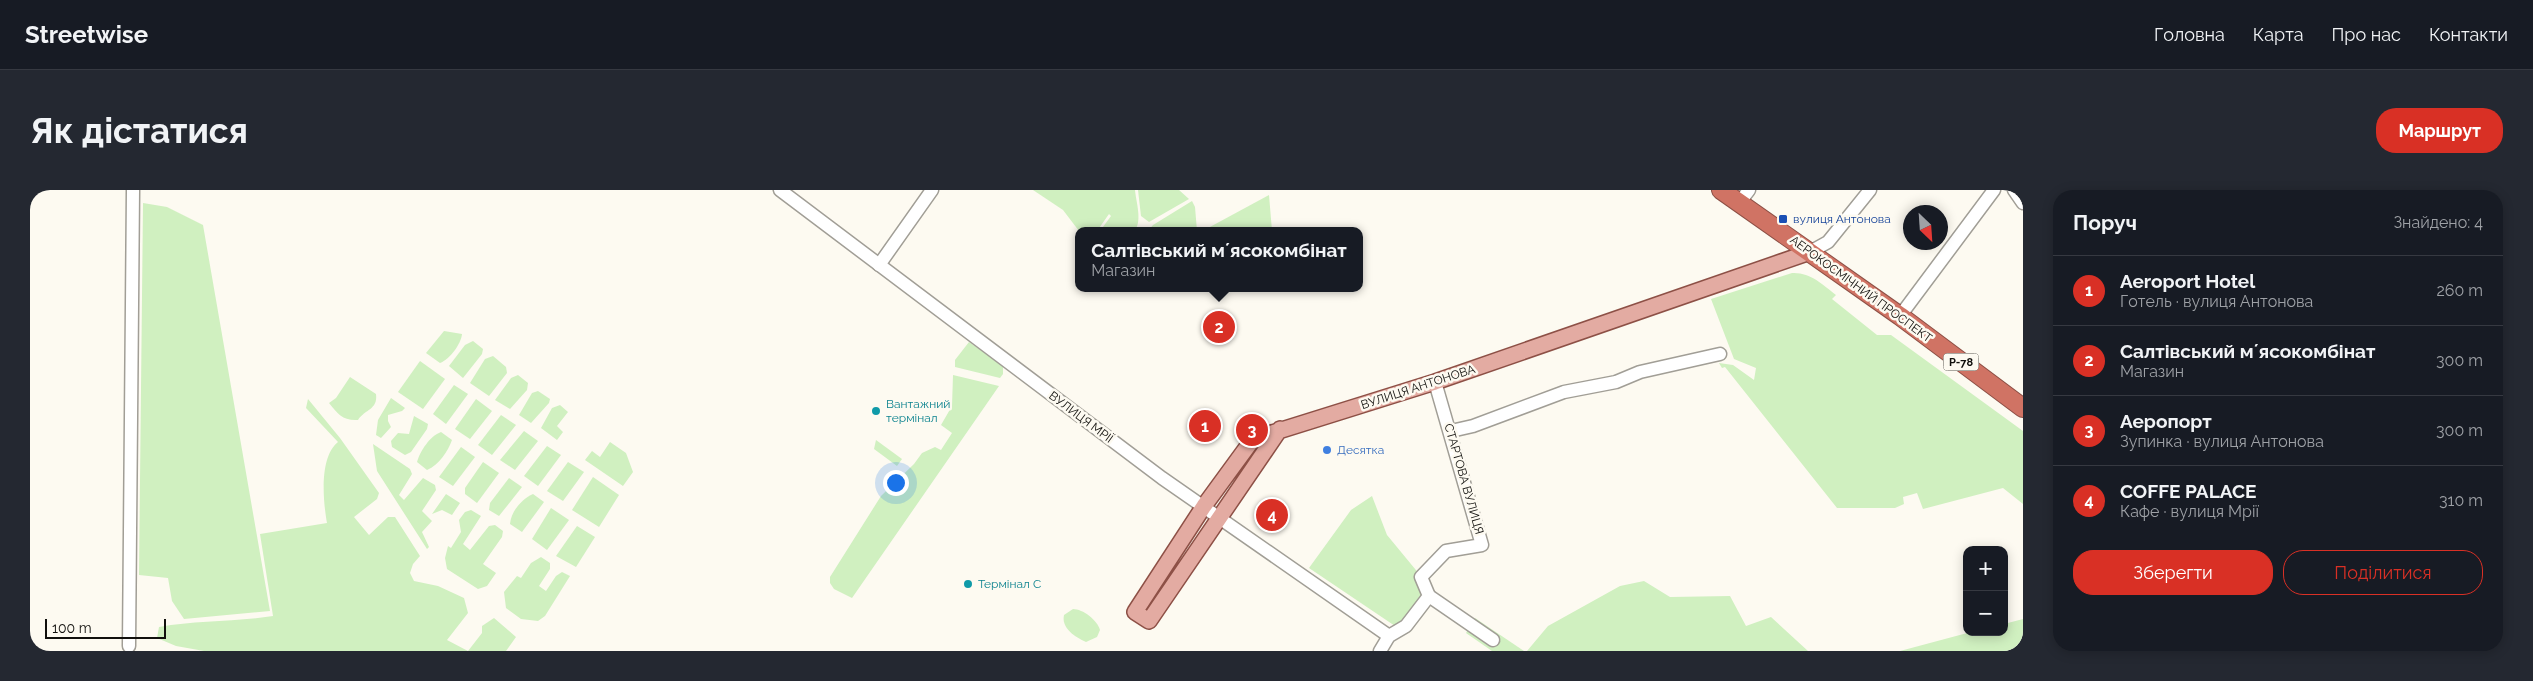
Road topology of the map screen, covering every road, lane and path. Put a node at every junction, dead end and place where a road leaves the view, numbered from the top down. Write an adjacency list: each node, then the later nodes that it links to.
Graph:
1 (134, 190): 23 (street)
2 (780, 190): 11 (street, ВУЛИЦЯ МРІЇ)
3 (932, 190): 11 (street)
4 (1721, 190): 8 (highway, АЕРОКОСМІЧНИЙ ПРОСПЕКТ / Р-78)
5 (1870, 190): 10 (street)
6 (1994, 190): 12 (street)
7 (2014, 190): 9 (street)
8 (1744, 196): 10 (highway, АЕРОКОСМІЧНИЙ ПРОСПЕКТ / Р-78)
9 (2023, 202)
10 (1810, 252): 12 (highway, АЕРОКОСМІЧНИЙ ПРОСПЕКТ / Р-78); 14 (main road, ВУЛИЦЯ АНТОНОВА)
11 (879, 265): 18 (street, ВУЛИЦЯ МРІЇ)
12 (1900, 316): 15 (highway, АЕРОКОСМІЧНИЙ ПРОСПЕКТ / Р-78)
13 (1720, 354): 17 (street)
14 (1435, 382): 16 (main road, ВУЛИЦЯ АНТОНОВА); 17 (street, СТАРТОВА ВУЛИЦЯ)
15 (2023, 408)
16 (1280, 429): 18 (main road, ВУЛИЦЯ АНТОНОВА); 19 (main road, ВУЛИЦЯ АНТОНОВА)
17 (1451, 432): 20 (street, СТАРТОВА ВУЛИЦЯ)
18 (1204, 506): 19 (street, ВУЛИЦЯ МРІЇ); 19 (main road, ВУЛИЦЯ АНТОНОВА)
19 (1219, 516): 21 (street, ВУЛИЦЯ МРІЇ)
20 (1429, 596): 21 (street); 22 (street)
21 (1389, 636): 24 (street)
22 (1493, 640)
23 (129, 646)
24 (1380, 651)

